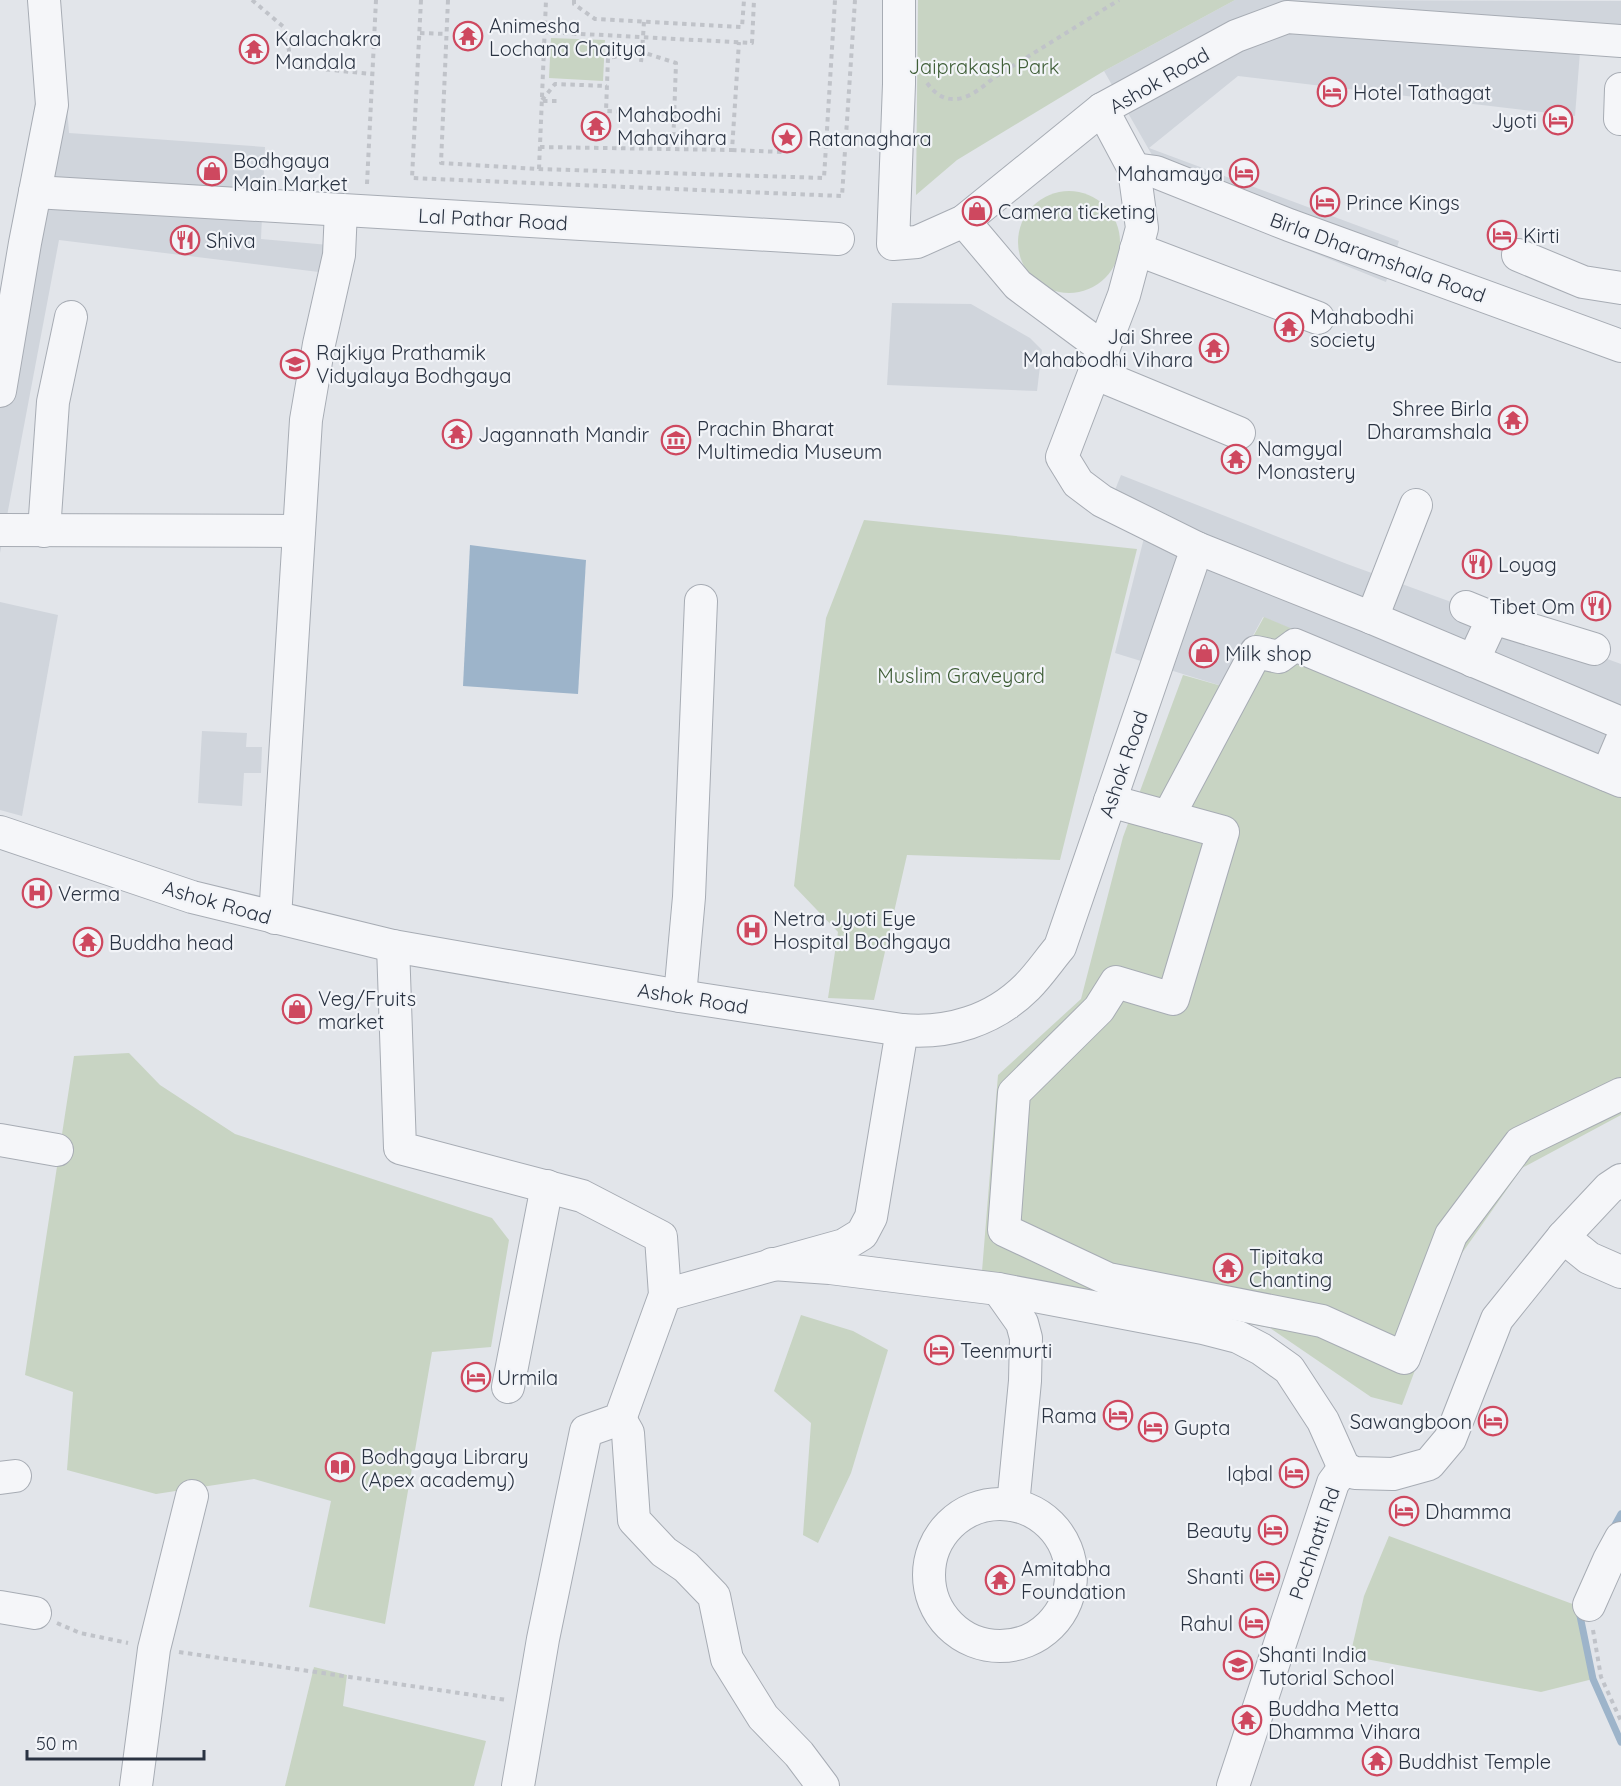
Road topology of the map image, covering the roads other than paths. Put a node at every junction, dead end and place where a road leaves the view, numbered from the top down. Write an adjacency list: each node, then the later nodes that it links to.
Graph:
1 (44, 0): 6 (street)
2 (899, 0): 8 (street)
3 (1621, 41): 4 (street, Ashok Road)
4 (1102, 109): 5 (street, Ashok Road); 8 (street)
5 (1134, 169): 10 (street, Ashok Road); 15 (street, Birla Dharamshala Road)
6 (35, 192): 7 (street, Lal Pathar Road); 17 (street)
7 (353, 211): 9 (street, Lal Pathar Road); 22 (street)
8 (964, 221): 16 (street)
9 (838, 239)
10 (1136, 249): 14 (street); 16 (street, Ashok Road)
11 (1518, 255): 12 (street)
12 (1621, 288)
13 (71, 317): 21 (street)
14 (1318, 318)
15 (1621, 346)
16 (1099, 361): 18 (street); 23 (street, Ashok Road)
17 (0, 391)
18 (1239, 433)
19 (1416, 505): 25 (street)
20 (0, 530): 21 (street)
21 (44, 531): 22 (street)
22 (299, 531): 34 (street)
23 (1197, 548): 25 (street); 31 (street, Ashok Road)
24 (701, 601): 36 (street)
25 (1372, 618): 27 (street)
26 (1594, 649): 27 (street)
27 (1473, 660): 28 (street)
28 (1621, 723)
29 (1621, 742): 30 (street)
30 (1614, 778): 32 (street)
31 (1110, 801): 32 (street); 37 (street, Ashok Road)
32 (1168, 817): 38 (street)
33 (0, 832): 34 (street, Ashok Road)
34 (275, 918): 35 (street, Ashok Road)
35 (393, 946): 36 (street, Ashok Road); 42 (street)
36 (680, 996): 37 (street, Ashok Road)
37 (902, 1030): 44 (street)
38 (1621, 1094)
39 (0, 1140): 40 (street)
40 (57, 1150)
41 (1621, 1180): 43 (street, Pachhatti Rd)
42 (547, 1186): 47 (street); 48 (street)
43 (1563, 1236): 45 (street); 50 (street, Pachhatti Rd)
44 (772, 1264): 46 (street); 47 (street)
45 (1621, 1272)
46 (998, 1289): 50 (street); 52 (street)
47 (665, 1295): 49 (street)
48 (508, 1387)
49 (620, 1419): 58 (street); 59 (street)
50 (1344, 1468): 60 (street, Pachhatti Rd)
51 (192, 1496): 57 (street)
52 (1012, 1505): 52 (street)
53 (1621, 1538): 54 (street)
54 (1589, 1605)
55 (0, 1606): 56 (street)
56 (35, 1613)
57 (136, 1786)
58 (518, 1786)
59 (823, 1786)
60 (1233, 1786)

